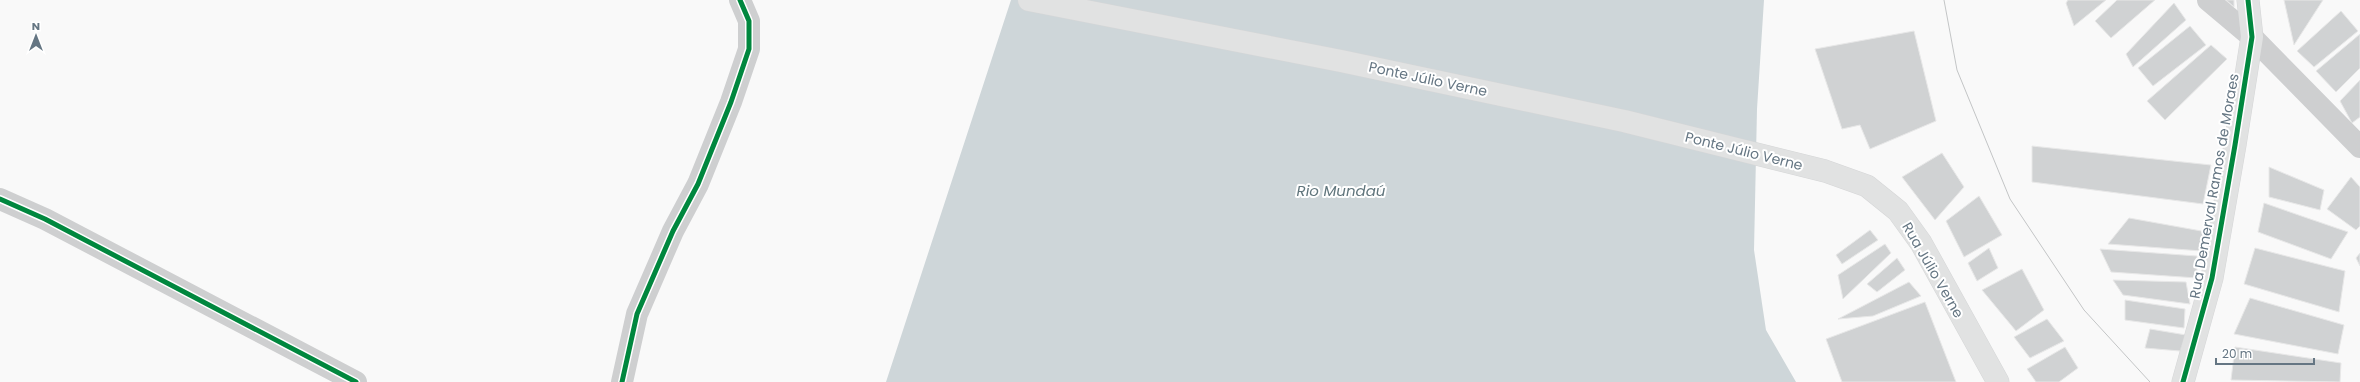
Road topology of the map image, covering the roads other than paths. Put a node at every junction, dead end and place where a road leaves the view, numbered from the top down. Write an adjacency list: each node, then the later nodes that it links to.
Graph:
1 (740, 0): 11 (street)
2 (1029, 0): 7 (main road, Ponte Júlio Verne)
3 (2208, 0): 5 (street)
4 (2248, 0): 5 (main road, Rua Demerval Ramos de Moraes)
5 (2252, 36): 6 (street); 9 (main road, Rua Demerval Ramos de Moraes)
6 (2360, 147)
7 (1824, 171): 12 (main road, Rua Júlio Verne)
8 (0, 199): 10 (street)
9 (2188, 379)
10 (356, 382)
11 (622, 382)
12 (1998, 382)

